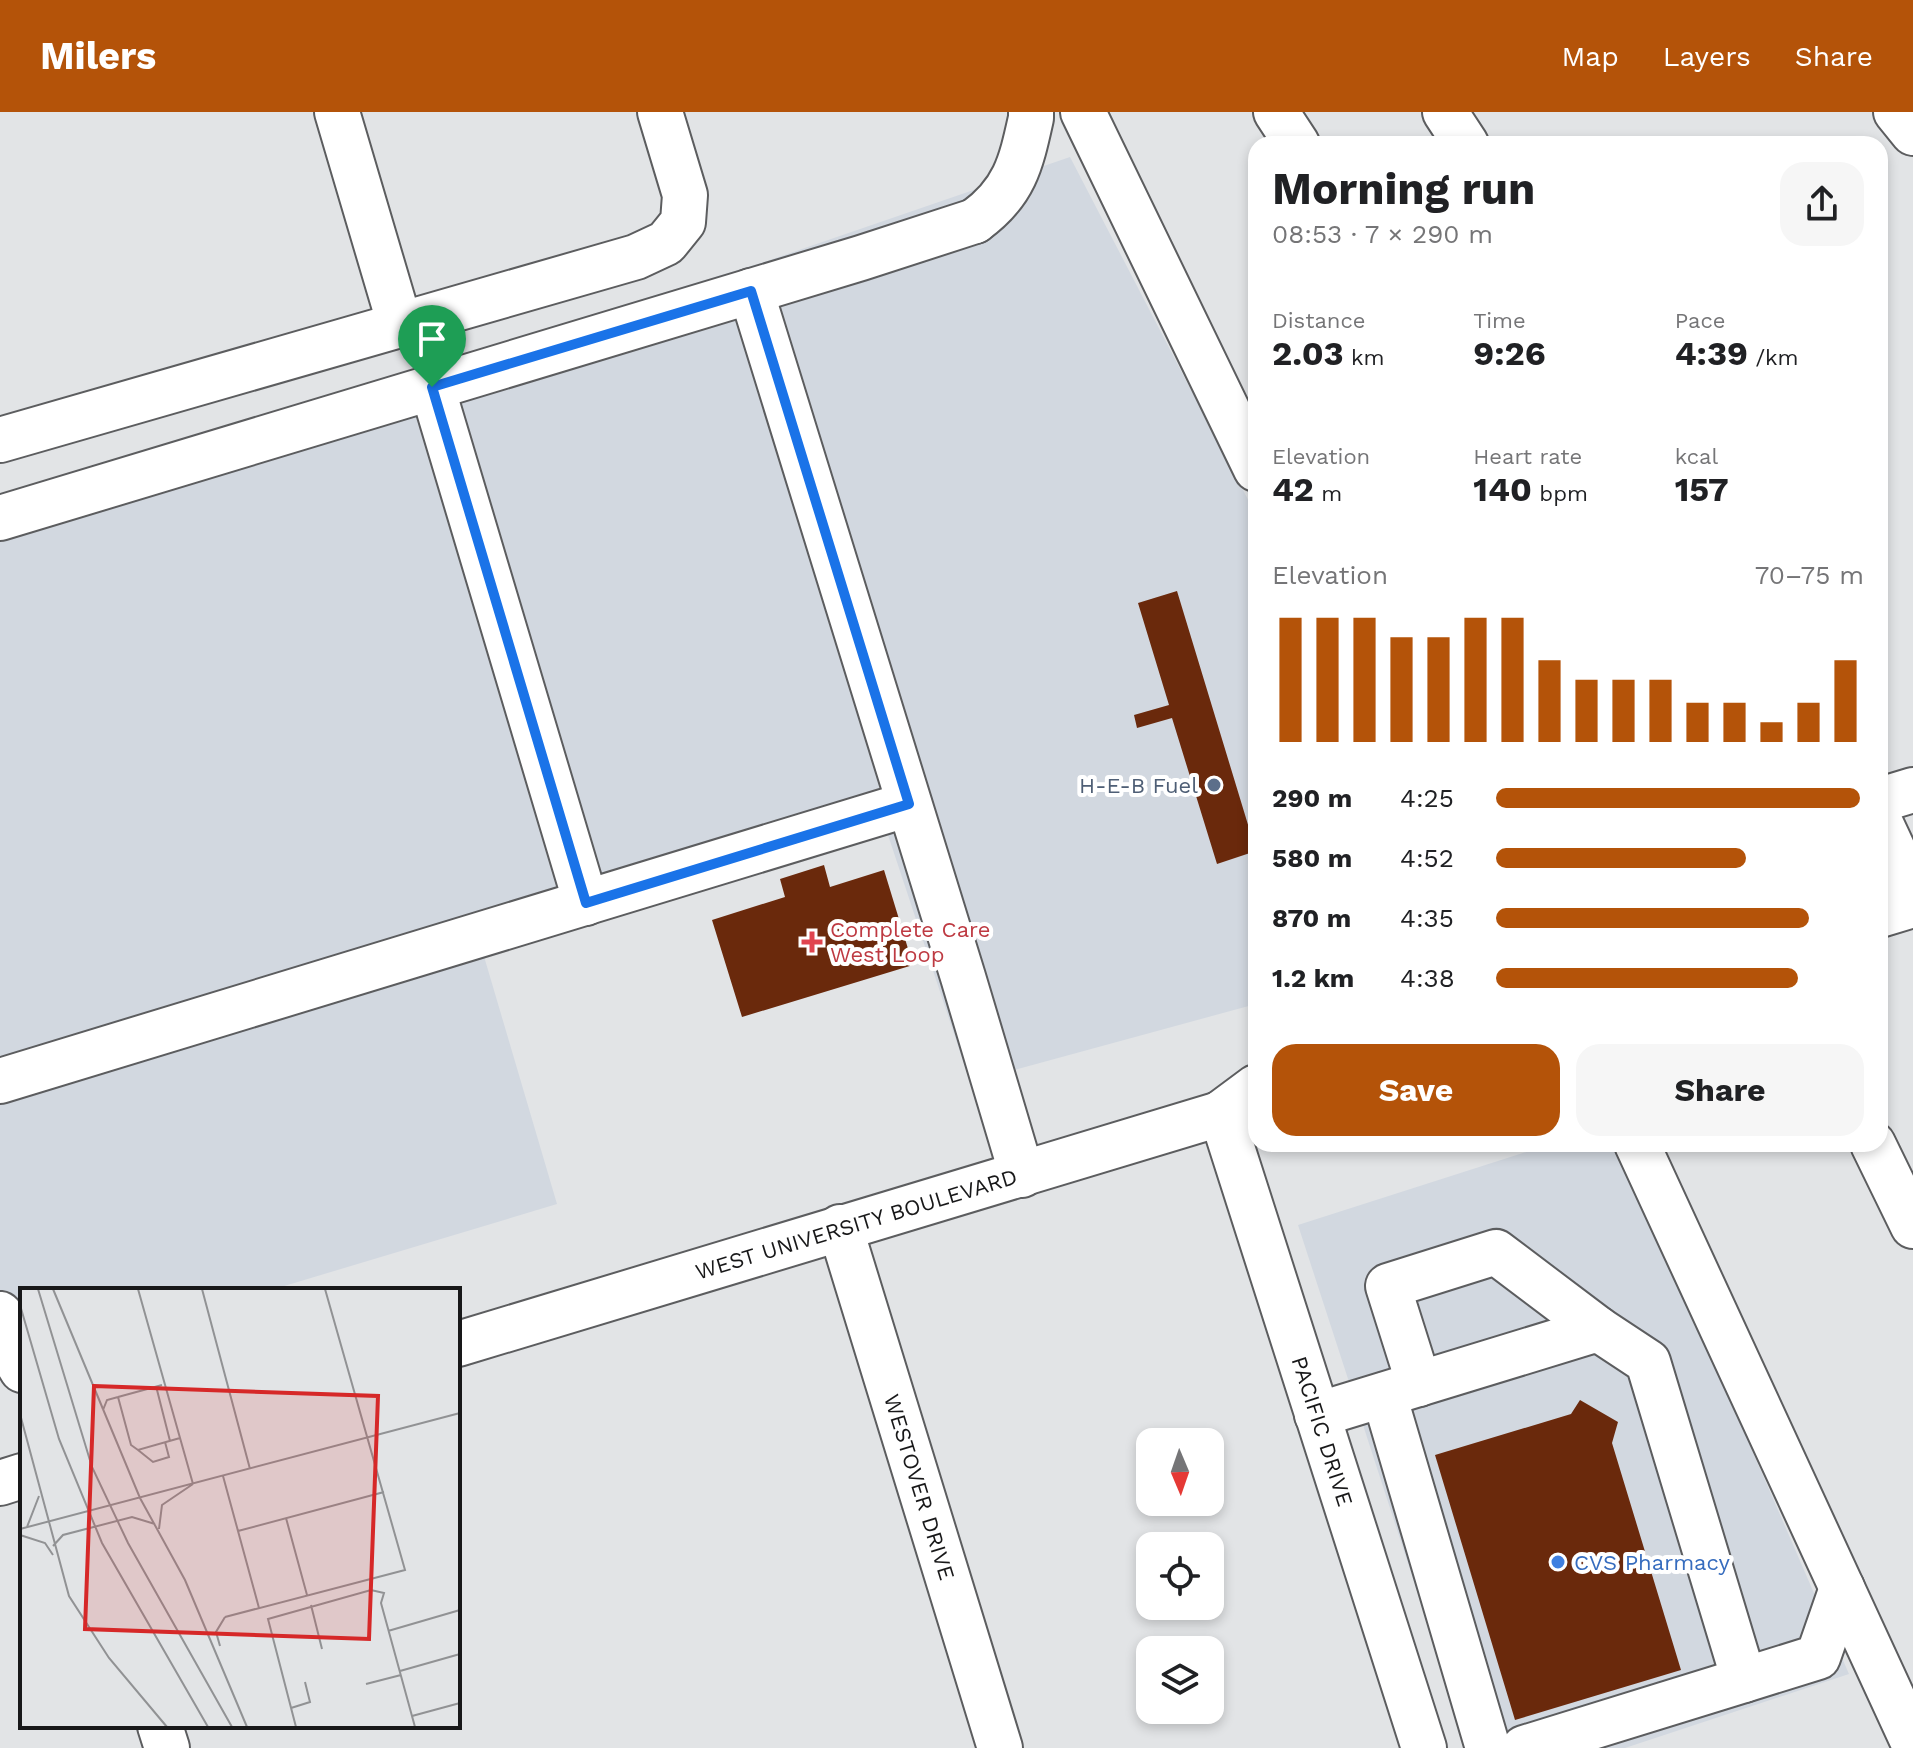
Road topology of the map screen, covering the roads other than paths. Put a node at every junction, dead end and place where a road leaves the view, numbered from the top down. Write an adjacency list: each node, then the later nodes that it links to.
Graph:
1 (337, 112): 12 (main road)
2 (660, 112): 12 (main road)
3 (1031, 112): 11 (main road)
4 (1083, 112): 15 (main road)
5 (1276, 112): 9 (main road)
6 (1445, 112): 10 (main road)
7 (1896, 112): 8 (main road)
8 (1913, 133)
9 (1292, 136)
10 (1461, 136)
11 (751, 291): 13 (main road); 19 (main road)
12 (400, 325): 14 (main road)
13 (432, 387): 16 (main road); 22 (main road)
14 (0, 440)
15 (1248, 452)
16 (0, 518)
17 (1913, 790): 18 (main road)
18 (1888, 798)
19 (909, 804): 22 (main road); 31 (main road)
20 (1888, 839): 21 (main road)
21 (1913, 892)
22 (586, 903): 25 (main road)
23 (1913, 905): 24 (main road)
24 (1888, 913)
25 (0, 1081)
26 (1238, 1108): 27 (main road, PACIFIC DRIVE); 31 (main road, WEST UNIVERSITY BOULEVARD)
27 (1248, 1147)
28 (1249, 1152): 39 (main road, PACIFIC DRIVE)
29 (1641, 1152): 42 (main road)
30 (1877, 1152): 32 (main road)
31 (1022, 1175): 33 (main road, WEST UNIVERSITY BOULEVARD)
32 (1913, 1226)
33 (840, 1227): 36 (main road, WEST UNIVERSITY BOULEVARD); 47 (main road, WESTOVER DRIVE)
34 (0, 1314): 37 (main road)
35 (1598, 1329): 38 (main road); 38 (main road); 43 (main road)
36 (460, 1343)
37 (20, 1367)
38 (1401, 1389): 39 (main road); 49 (main road)
39 (1317, 1415): 48 (main road, PACIFIC DRIVE)
40 (20, 1477): 41 (main road)
41 (0, 1483)
42 (1842, 1588): 43 (main road); 45 (main road)
43 (1744, 1680): 50 (main road)
44 (161, 1728): 46 (main road)
45 (1913, 1742)
46 (167, 1748)
47 (1000, 1748)
48 (1424, 1748)
49 (1488, 1748)
50 (1524, 1748)

